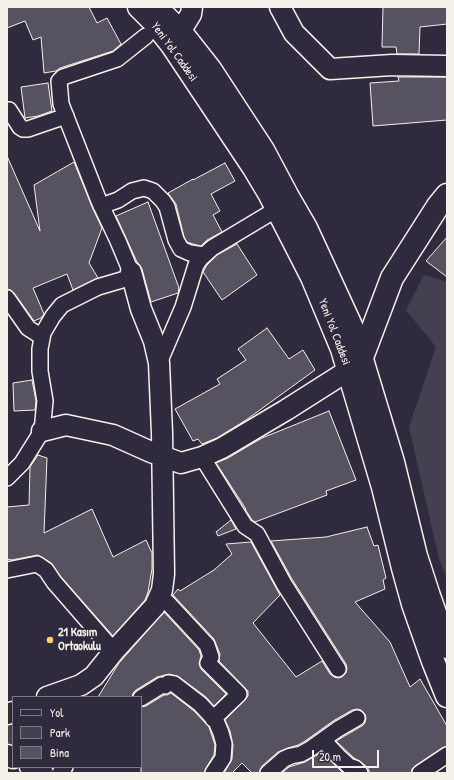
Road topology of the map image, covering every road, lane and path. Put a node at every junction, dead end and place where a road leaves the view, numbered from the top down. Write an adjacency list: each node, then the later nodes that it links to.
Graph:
1 (140, 7): 6 (main road, Yeni Yol Caddesi)
2 (157, 7): 6 (main road, Yeni Yol Caddesi)
3 (192, 7): 6 (street)
4 (280, 7): 7 (street)
5 (146, 36): 9 (street)
6 (176, 38): 12 (main road, Yeni Yol Caddesi); 18 (main road, Yeni Yol Caddesi)
7 (447, 66)
8 (7, 110): 9 (street)
9 (66, 116): 11 (street)
10 (447, 195): 18 (main road)
11 (101, 206): 13 (street); 14 (street)
12 (277, 209): 13 (street); 18 (main road, Yeni Yol Caddesi)
13 (204, 255): 17 (street)
14 (132, 274): 16 (street); 17 (street)
15 (7, 298): 16 (street)
16 (42, 337): 19 (street)
17 (159, 362): 20 (street)
18 (355, 365): 21 (street); 25 (main road, Yeni Yol Caddesi); 29 (main road, Yeni Yol Caddesi)
19 (42, 431): 20 (street); 22 (street)
20 (161, 456): 21 (street); 24 (street)
21 (202, 457): 27 (street)
22 (7, 478)
23 (7, 570): 26 (street)
24 (159, 595): 26 (street); 32 (street)
25 (447, 646)
26 (114, 651): 28 (street)
27 (338, 669)
28 (50, 696)
29 (447, 696)
30 (142, 697): 32 (street)
31 (357, 718): 33 (street)
32 (213, 719): 37 (street)
33 (323, 740): 38 (street); 39 (street)
34 (447, 755): 40 (street)
35 (32, 768): 36 (street)
36 (43, 773)
37 (213, 773)
38 (268, 773)
39 (360, 773)
40 (420, 773)

